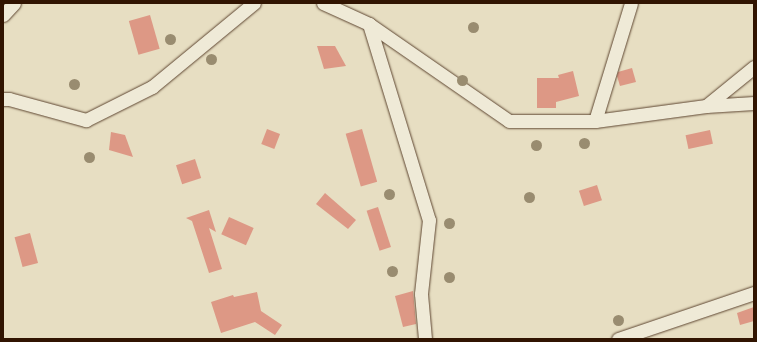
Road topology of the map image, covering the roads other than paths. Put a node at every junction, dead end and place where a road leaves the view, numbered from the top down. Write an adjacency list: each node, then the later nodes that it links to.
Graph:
1 (14, 3): 5 (street)
2 (254, 3): 8 (street)
3 (323, 3): 6 (street)
4 (631, 3): 11 (street)
5 (3, 15)
6 (369, 24): 11 (street); 13 (street)
7 (754, 67): 10 (street)
8 (3, 99)
9 (754, 103): 10 (street)
10 (706, 106): 11 (street)
11 (595, 122)
12 (754, 293): 14 (street)
13 (425, 339)
14 (618, 339)

